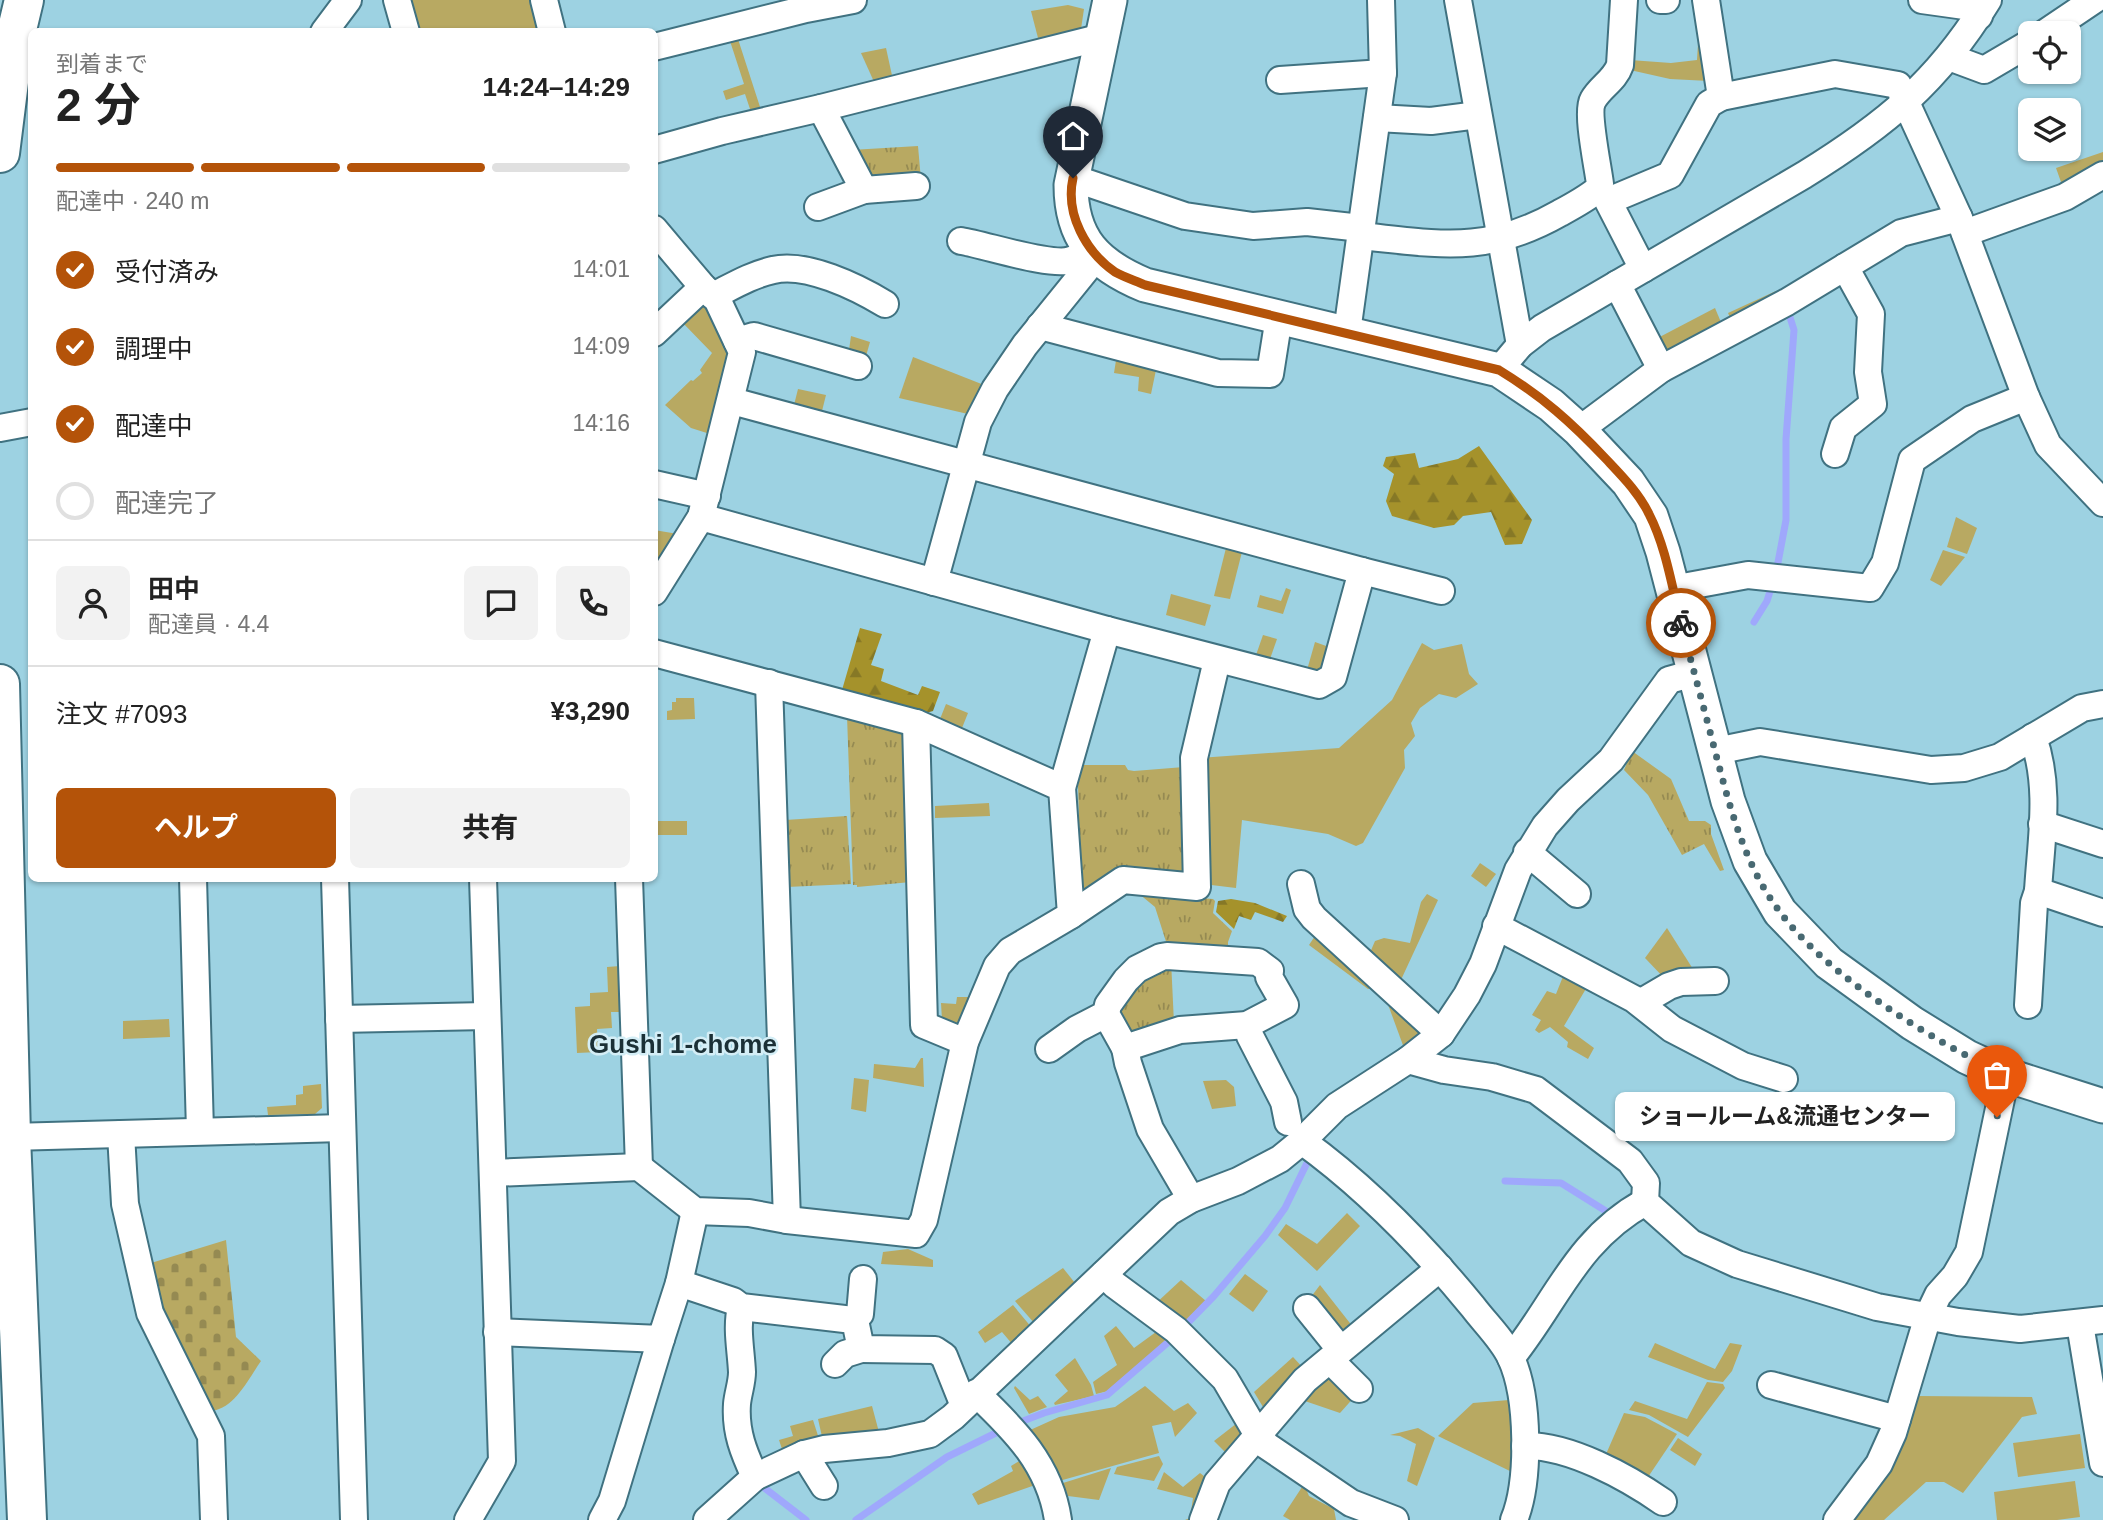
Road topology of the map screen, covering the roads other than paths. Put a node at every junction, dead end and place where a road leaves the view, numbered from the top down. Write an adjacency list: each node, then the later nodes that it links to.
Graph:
1 (24, 0): 32 (highway)
2 (348, 0): 17 (street)
3 (397, 0): 18 (street)
4 (544, 0): 19 (street)
5 (853, 0): 21 (street)
6 (1110, 0): 20 (main road)
7 (1381, 0): 24 (street)
8 (1458, 0): 29 (street)
9 (1624, 0): 37 (street)
10 (1660, 0): 11 (street)
11 (1666, 0)
12 (1706, 0): 26 (street)
13 (1922, 0): 15 (street)
14 (2094, 0): 16 (street)
15 (1984, 8): 23 (street)
16 (2063, 21)
17 (327, 28)
18 (406, 28)
19 (551, 28)
20 (1102, 37): 28 (street); 34 (main road)
21 (658, 46)
22 (2018, 50): 23 (street)
23 (1950, 57): 27 (street)
24 (1384, 73): 25 (street); 30 (street)
25 (1280, 80)
26 (1721, 97): 27 (street); 37 (street)
27 (1907, 101): 39 (street); 46 (street)
28 (821, 108): 31 (street); 36 (street)
29 (1478, 115): 30 (street); 42 (street)
30 (1377, 118): 40 (street)
31 (658, 149)
32 (0, 153)
33 (2103, 175): 39 (street)
34 (1073, 178): 40 (street); 44 (main road)
35 (916, 186): 36 (street)
36 (864, 191): 38 (street)
37 (1602, 195): 42 (street); 46 (street)
38 (818, 207)
39 (1962, 226): 45 (street); 58 (street)
40 (1360, 232): 42 (street); 53 (street)
41 (658, 234): 48 (street)
42 (1500, 240): 55 (street)
43 (961, 242): 44 (street)
44 (1094, 252): 50 (main road); 51 (street)
45 (1845, 267): 57 (street); 63 (street)
46 (1643, 269): 47 (street)
47 (1617, 284): 55 (street); 57 (street)
48 (708, 291): 49 (street); 52 (street); 54 (street)
49 (885, 304)
50 (1279, 317): 51 (street); 53 (main road)
51 (1040, 326): 64 (street)
52 (658, 330)
53 (1346, 332): 55 (main road)
54 (737, 341): 56 (street); 59 (street)
55 (1509, 358): 62 (main road)
56 (858, 366)
57 (1661, 369): 62 (street)
58 (2026, 397): 66 (street); 71 (street)
59 (732, 401): 64 (street); 67 (street)
60 (28, 423): 61 (street)
61 (0, 428)
62 (1579, 430): 71 (main road)
63 (1835, 454)
64 (968, 463): 68 (street); 69 (street)
65 (658, 486): 67 (street)
66 (2103, 503)
67 (704, 507): 69 (street); 70 (street)
68 (1362, 571): 72 (street); 75 (street)
69 (934, 582): 73 (street)
70 (658, 585)
71 (1672, 589): 76 (main road)
72 (1441, 591)
73 (1107, 630): 75 (street); 83 (street)
74 (658, 654): 77 (street)
75 (1217, 660): 95 (street)
76 (1694, 673): 82 (main road); 86 (street)
77 (769, 683): 80 (street); 122 (street)
78 (0, 684): 116 (highway)
79 (2103, 704): 81 (street)
80 (916, 723): 83 (street); 105 (street)
81 (2033, 737): 82 (street); 84 (street)
82 (1716, 751): 109 (main road)
83 (1062, 788): 95 (street)
84 (2042, 824): 85 (street); 92 (street)
85 (2103, 844)
86 (1527, 852): 93 (street); 96 (street)
87 (193, 882): 113 (street)
88 (335, 882): 102 (street)
89 (483, 882): 101 (street)
90 (629, 882): 117 (street)
91 (1301, 884): 104 (street)
92 (2038, 891): 94 (street); 99 (street)
93 (1577, 894)
94 (2103, 913)
95 (1070, 915): 105 (street)
96 (1496, 926): 98 (street); 104 (street)
97 (1715, 981): 98 (street)
98 (1640, 1003): 110 (street)
99 (2028, 1005)
100 (1106, 1014): 103 (street); 106 (street); 107 (street)
101 (487, 1016): 102 (street); 118 (street)
102 (339, 1019): 112 (street)
103 (1247, 1025): 106 (street); 114 (street)
104 (1441, 1034): 108 (street)
105 (965, 1042): 122 (street)
106 (1125, 1048): 119 (street)
107 (1049, 1049)
108 (1408, 1060): 114 (street); 120 (street)
109 (2006, 1075): 111 (main road); 129 (street)
110 (1784, 1079)
111 (2103, 1106)
112 (342, 1128): 113 (street); 153 (street)
113 (200, 1131): 115 (street)
114 (1295, 1131): 119 (street); 123 (street)
115 (121, 1134): 116 (street); 152 (street)
116 (12, 1138): 151 (highway)
117 (639, 1167): 118 (street); 121 (street)
118 (494, 1173): 132 (street)
119 (1191, 1199): 124 (street)
120 (1645, 1202): 129 (street); 136 (street)
121 (695, 1211): 122 (street); 126 (street)
122 (787, 1220)
123 (1440, 1268): 135 (street); 136 (street)
124 (1104, 1274): 140 (street); 142 (street)
125 (863, 1279): 130 (street)
126 (679, 1283): 127 (street); 133 (street)
127 (741, 1307): 130 (street); 147 (street)
128 (1307, 1308): 135 (street)
129 (1928, 1316): 131 (street); 141 (street)
130 (853, 1320): 134 (street)
131 (2091, 1322): 143 (street)
132 (497, 1332): 133 (street); 154 (street)
133 (661, 1339): 155 (street)
134 (860, 1349): 137 (street); 140 (street)
135 (1335, 1355): 139 (street); 142 (street)
136 (1511, 1358): 144 (street)
137 (835, 1364)
138 (1771, 1385): 141 (street)
139 (1359, 1389)
140 (970, 1400): 145 (street); 157 (street)
141 (1897, 1419): 161 (street)
142 (1259, 1437): 150 (street); 158 (street)
143 (2101, 1437): 146 (street)
144 (1525, 1446): 149 (street); 160 (street)
145 (804, 1454): 147 (street); 148 (street)
146 (2103, 1463)
147 (755, 1477): 156 (street)
148 (824, 1486)
149 (1663, 1502)
150 (1348, 1511): 159 (street)
151 (27, 1520)
152 (214, 1520)
153 (354, 1520)
154 (468, 1520)
155 (602, 1520)
156 (707, 1520)
157 (1058, 1520)
158 (1203, 1520)
159 (1395, 1520)
160 (1514, 1520)
161 (1837, 1520)

